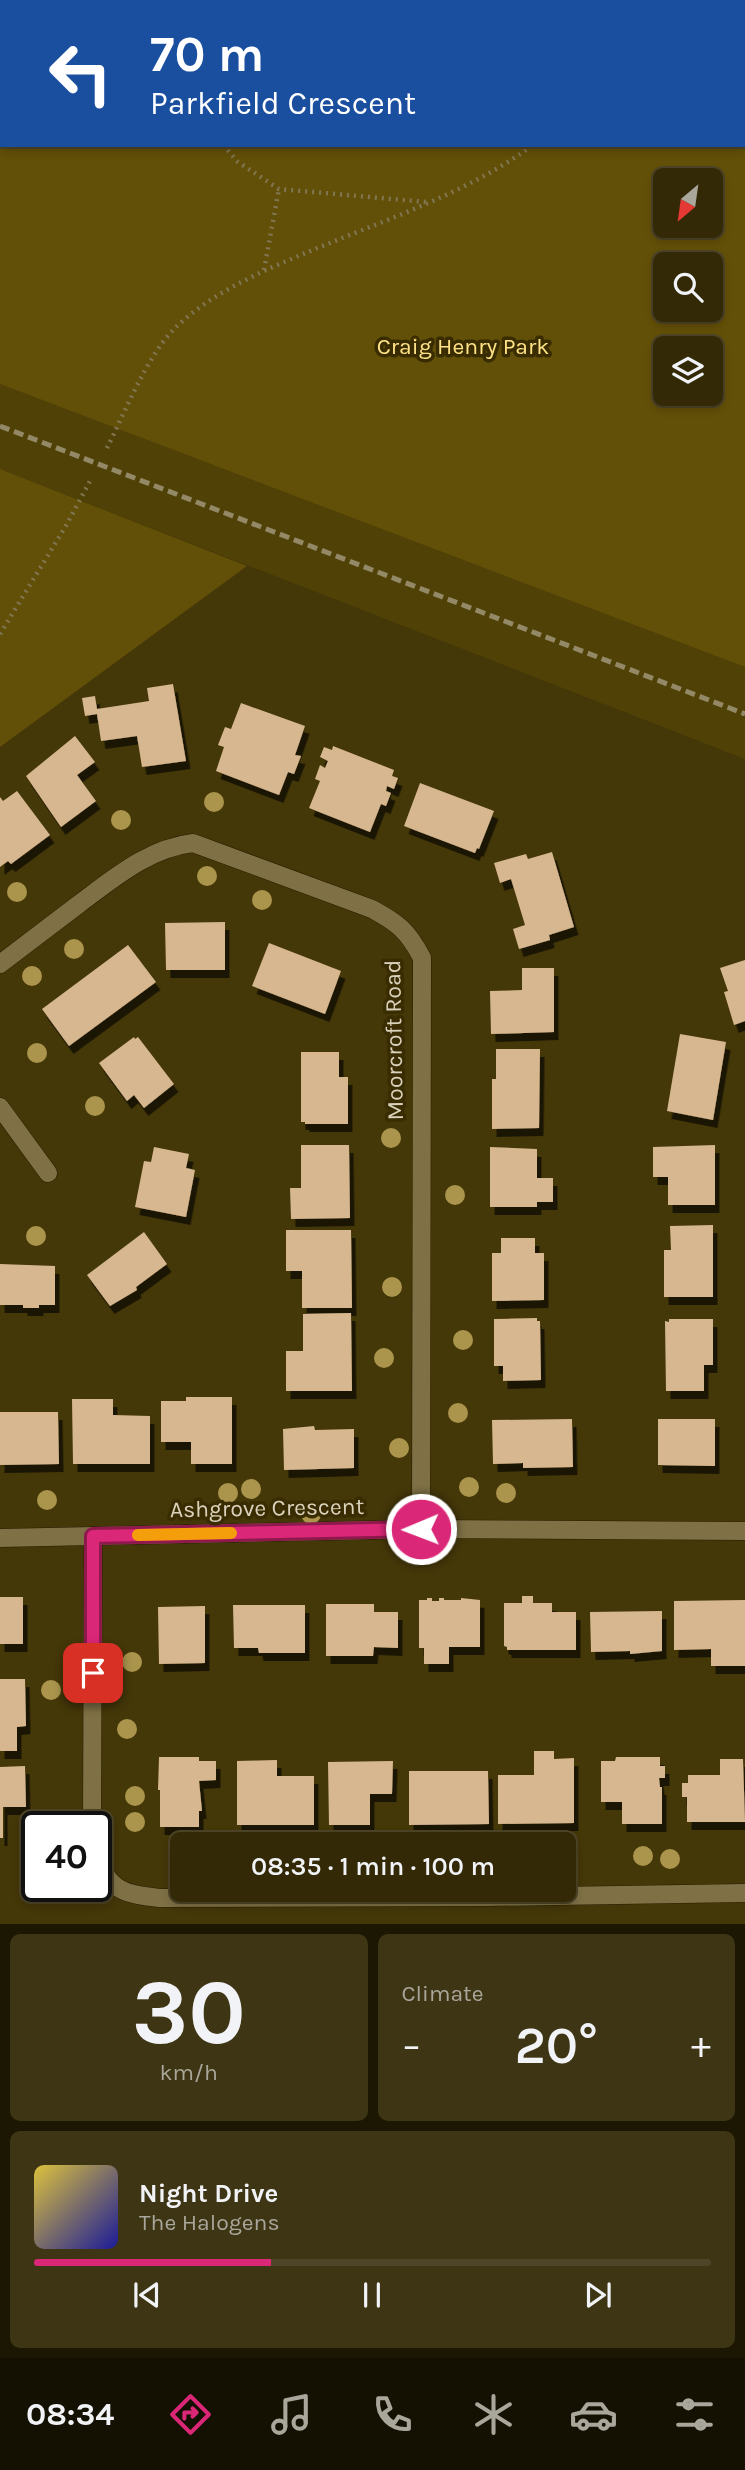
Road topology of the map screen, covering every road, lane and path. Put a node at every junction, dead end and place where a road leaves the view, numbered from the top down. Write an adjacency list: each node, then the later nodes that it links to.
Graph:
1 (225, 147): 3 (path)
2 (530, 147): 4 (path)
3 (279, 189): 4 (path); 5 (path)
4 (427, 202): 5 (path)
5 (264, 270): 6 (path)
6 (107, 448)
7 (90, 481): 8 (path)
8 (0, 634)
9 (0, 964): 12 (street, Moorcroft Road)
10 (0, 1107): 11 (street)
11 (48, 1173)
12 (421, 1529): 13 (street, Ashgrove Crescent); 14 (street, Ashgrove Crescent)
13 (745, 1531)
14 (93, 1536): 15 (street, Ashgrove Crescent); 16 (street)
15 (0, 1538)
16 (92, 1811)
17 (112, 1882): 18 (street)
18 (745, 1893)

